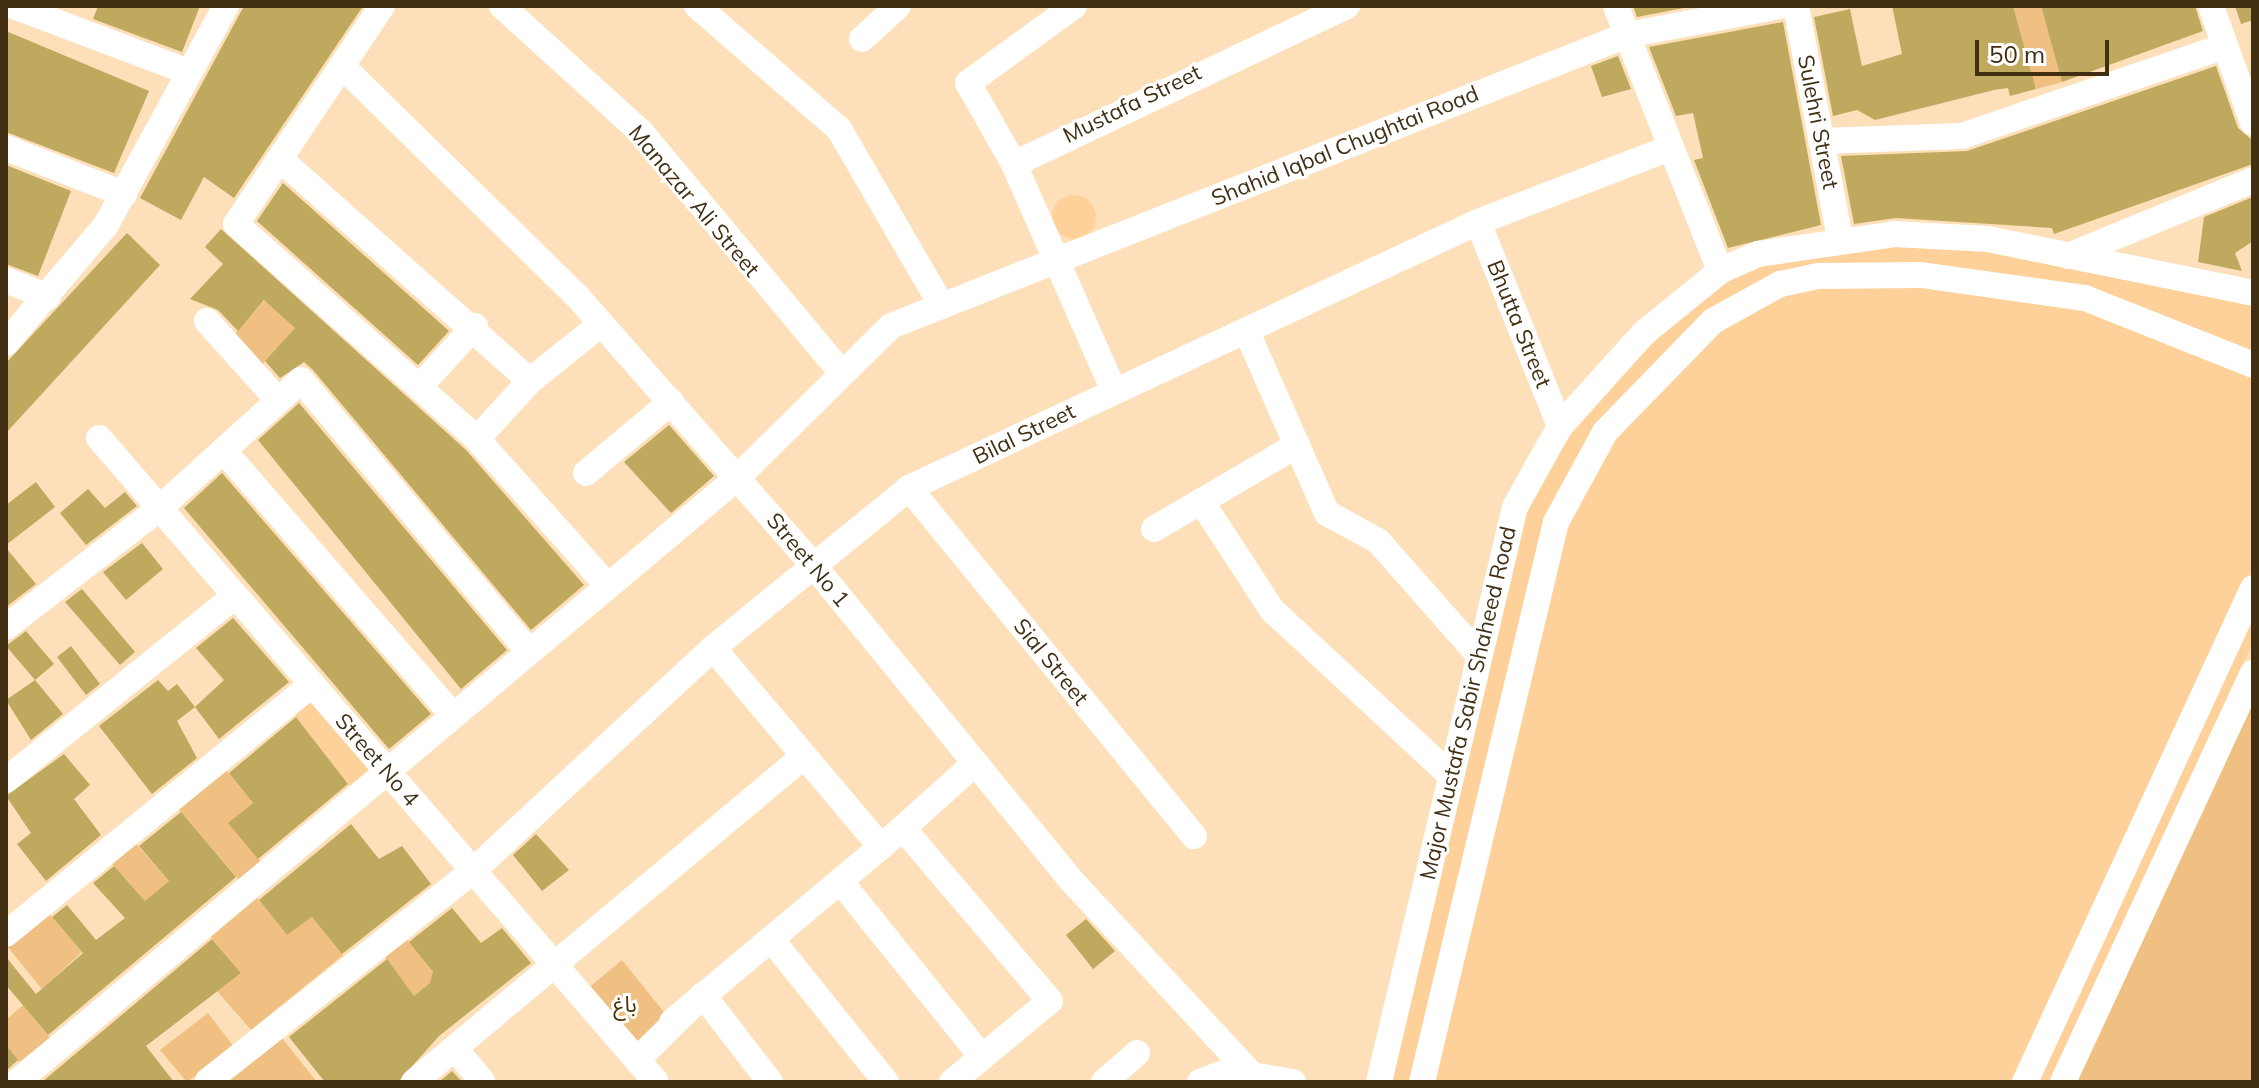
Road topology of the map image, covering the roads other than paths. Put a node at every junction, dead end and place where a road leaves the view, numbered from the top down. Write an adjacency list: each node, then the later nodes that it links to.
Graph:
1 (14, 6): 13 (street)
2 (226, 6): 18 (street)
3 (382, 6): 17 (street)
4 (502, 6): 42 (street, Manazar Ali Street)
5 (697, 6): 35 (street)
6 (898, 6): 15 (street)
7 (1074, 6): 24 (street)
8 (1347, 6): 24 (street, Mustafa Street)
9 (1616, 6): 14 (street)
10 (1780, 6): 14 (street, Shahid Iqbal Chughtai Road)
11 (1796, 6): 20 (street, Sulehri Street)
12 (2211, 6): 16 (street)
13 (74, 16): 18 (street)
14 (1627, 35): 22 (street); 30 (street, Shahid Iqbal Chughtai Road)
15 (862, 39)
16 (2225, 46): 19 (street); 20 (street)
17 (342, 66): 23 (street); 37 (street, Street No 1)
18 (189, 72): 26 (street)
19 (2253, 123)
20 (1821, 141): 28 (street, Sulehri Street)
21 (6, 148): 26 (street)
22 (1670, 148): 27 (street, Bilal Street); 31 (street)
23 (280, 159): 38 (street); 44 (street)
24 (1014, 164): 30 (street)
25 (2253, 180): 29 (street)
26 (124, 194): 34 (street)
27 (1478, 222): 39 (street, Bilal Street); 48 (street, Bhutta Street)
28 (1840, 238): 29 (street, Major Mustafa Sabir Shaheed Road); 31 (street, Major Mustafa Sabir Shaheed Road)
29 (2068, 256): 33 (street, Major Mustafa Sabir Shaheed Road)
30 (1060, 259): 35 (street, Shahid Iqbal Chughtai Road); 45 (street)
31 (1720, 271): 48 (street, Major Mustafa Sabir Shaheed Road)
32 (6, 280): 34 (street)
33 (2253, 293)
34 (48, 297): 40 (street)
35 (942, 306): 42 (street, Shahid Iqbal Chughtai Road)
36 (207, 321): 46 (street)
37 (601, 324): 43 (street); 47 (street, Street No 1)
38 (475, 326): 43 (street); 44 (street)
39 (1247, 332): 45 (street, Bilal Street); 51 (street)
40 (6, 343)
41 (2253, 365): 102 (street)
42 (842, 373): 54 (street, Shahid Iqbal Chughtai Road)
43 (530, 381): 50 (street)
44 (421, 385): 50 (street)
45 (1114, 391): 55 (street, Bilal Street)
46 (277, 399): 52 (street); 65 (street)
47 (671, 402): 53 (street); 54 (street, Street No 1)
48 (1560, 426): 66 (street, Major Mustafa Sabir Shaheed Road)
49 (99, 438): 57 (street, Street No 4)
50 (477, 439): 60 (street)
51 (1297, 445): 56 (street); 66 (street)
52 (224, 451): 57 (street); 69 (street)
53 (586, 473)
54 (737, 478): 59 (street, Street No 1); 60 (street, Shahid Iqbal Chughtai Road)
55 (909, 488): 59 (street, Bilal Street); 76 (street, Sial Street)
56 (1201, 501): 58 (street); 73 (street)
57 (160, 508): 62 (street, Street No 4); 63 (street)
58 (1154, 529)
59 (814, 566): 64 (street, Bilal Street); 71 (street, Street No 1)
60 (608, 586): 65 (street, Shahid Iqbal Chughtai Road)
61 (2253, 588): 103 (street)
62 (235, 596): 68 (street, Street No 4); 74 (street)
63 (6, 627)
64 (713, 648): 70 (street); 78 (street, Bilal Street)
65 (529, 652): 69 (street, Shahid Iqbal Chughtai Road)
66 (1478, 654): 73 (street, Major Mustafa Sabir Shaheed Road)
67 (2253, 673): 104 (street)
68 (312, 684): 72 (street, Street No 4); 80 (street)
69 (453, 715): 72 (street, Shahid Iqbal Chughtai Road)
70 (804, 756): 77 (street); 82 (street)
71 (974, 764): 75 (street); 89 (street, Street No 1)
72 (388, 772): 78 (street, Street No 4); 91 (street, Shahid Iqbal Chughtai Road)
73 (1450, 775): 101 (street, Major Mustafa Sabir Shaheed Road)
74 (6, 780)
75 (903, 828): 77 (street); 87 (street)
76 (1194, 836)
77 (881, 847): 79 (street)
78 (473, 871): 82 (street, Street No 4); 90 (street, Bilal Street)
79 (840, 881): 81 (street); 87 (street)
80 (6, 934)
81 (771, 939): 83 (street); 96 (street)
82 (558, 969): 85 (street); 88 (street, Street No 4)
83 (703, 995): 84 (street); 88 (street); 95 (street)
84 (672, 1022)
85 (455, 1049): 92 (street); 93 (street)
86 (1137, 1053): 98 (street)
87 (982, 1057): 97 (street)
88 (637, 1060): 94 (street, Street No 4)
89 (1251, 1074): 99 (street); 100 (street)
90 (208, 1081)
91 (17, 1082)
92 (414, 1082)
93 (483, 1082)
94 (656, 1082)
95 (770, 1082)
96 (886, 1082)
97 (952, 1082)
98 (1104, 1082)
99 (1200, 1082)
100 (1293, 1082)
101 (1379, 1082)
102 (1422, 1082)
103 (2025, 1082)
104 (2063, 1082)

